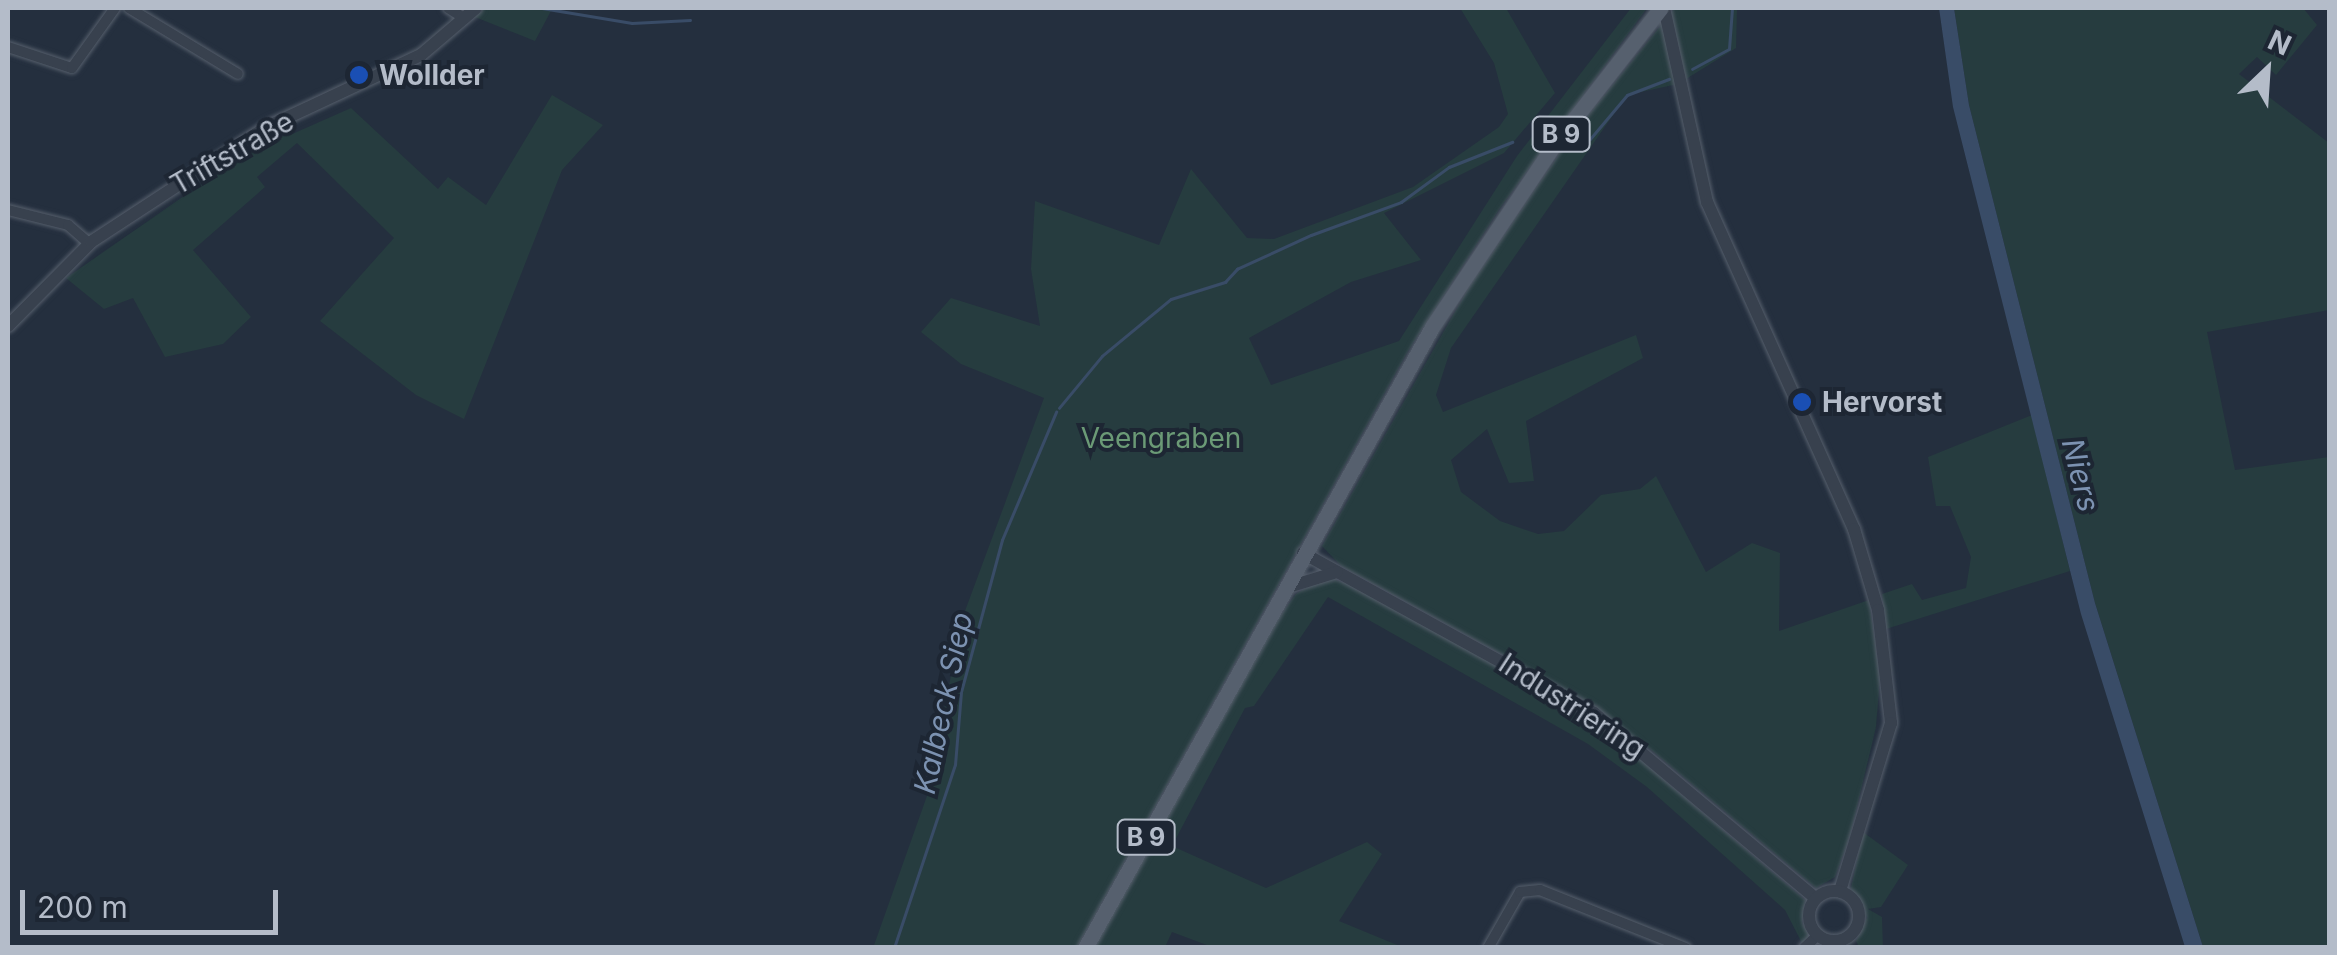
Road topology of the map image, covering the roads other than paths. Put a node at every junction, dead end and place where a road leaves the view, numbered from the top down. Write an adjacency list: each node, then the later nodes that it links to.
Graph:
1 (115, 8): 7 (street)
2 (129, 8): 8 (street)
3 (448, 8): 6 (street)
4 (476, 8): 6 (street, Triftstraße)
5 (1658, 12): 12 (main road, B 9); 15 (street)
6 (464, 18): 10 (street, Triftstraße)
7 (8, 47)
8 (238, 74)
9 (8, 210): 10 (street)
10 (90, 243): 11 (street, Triftstraße)
11 (8, 326)
12 (1302, 554): 13 (street, Industriering); 14 (main road, B 9)
13 (1338, 572): 14 (street); 16 (street, Industriering)
14 (1283, 589): 19 (main road, B 9)
15 (1840, 891): 16 (street); 18 (street)
16 (1815, 898): 17 (street)
17 (1817, 936): 18 (street); 22 (street)
18 (1848, 944)
19 (1086, 948)
20 (1488, 948): 21 (street)
21 (1686, 948)
22 (1804, 948)

